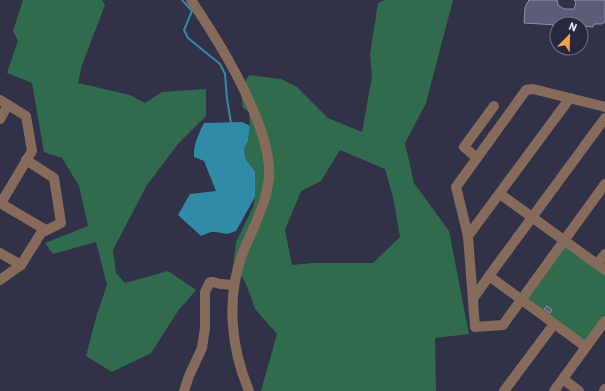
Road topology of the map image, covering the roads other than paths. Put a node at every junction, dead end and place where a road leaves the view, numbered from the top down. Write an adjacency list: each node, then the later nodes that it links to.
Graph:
1 (191, 0): 23 (street)
2 (570, 98): 4 (street); 7 (street); 11 (street)
3 (4, 103): 6 (street); 9 (street)
4 (605, 107)
5 (605, 118): 13 (street)
6 (0, 119)
7 (501, 124): 8 (street); 8 (street)
8 (477, 158): 15 (street)
9 (26, 160): 12 (street); 14 (street)
10 (605, 184): 16 (street)
11 (500, 194): 13 (street); 15 (street)
12 (0, 203): 14 (street)
13 (532, 217): 16 (street); 21 (street)
14 (46, 230): 19 (street)
15 (468, 236): 24 (street)
16 (565, 241): 20 (street); 25 (street)
17 (0, 253): 19 (street)
18 (605, 254): 20 (street)
19 (21, 266): 22 (street)
20 (601, 267)
21 (489, 276): 24 (street); 25 (street)
22 (0, 280)
23 (234, 285): 30 (street); 31 (street)
24 (473, 299): 25 (street)
25 (522, 300): 27 (street)
26 (605, 321): 28 (street)
27 (554, 324): 28 (street); 32 (street)
28 (586, 347): 29 (street)
29 (563, 379): 33 (street); 34 (street)
30 (184, 391)
31 (249, 391)
32 (504, 391)
33 (554, 391)
34 (579, 391)

